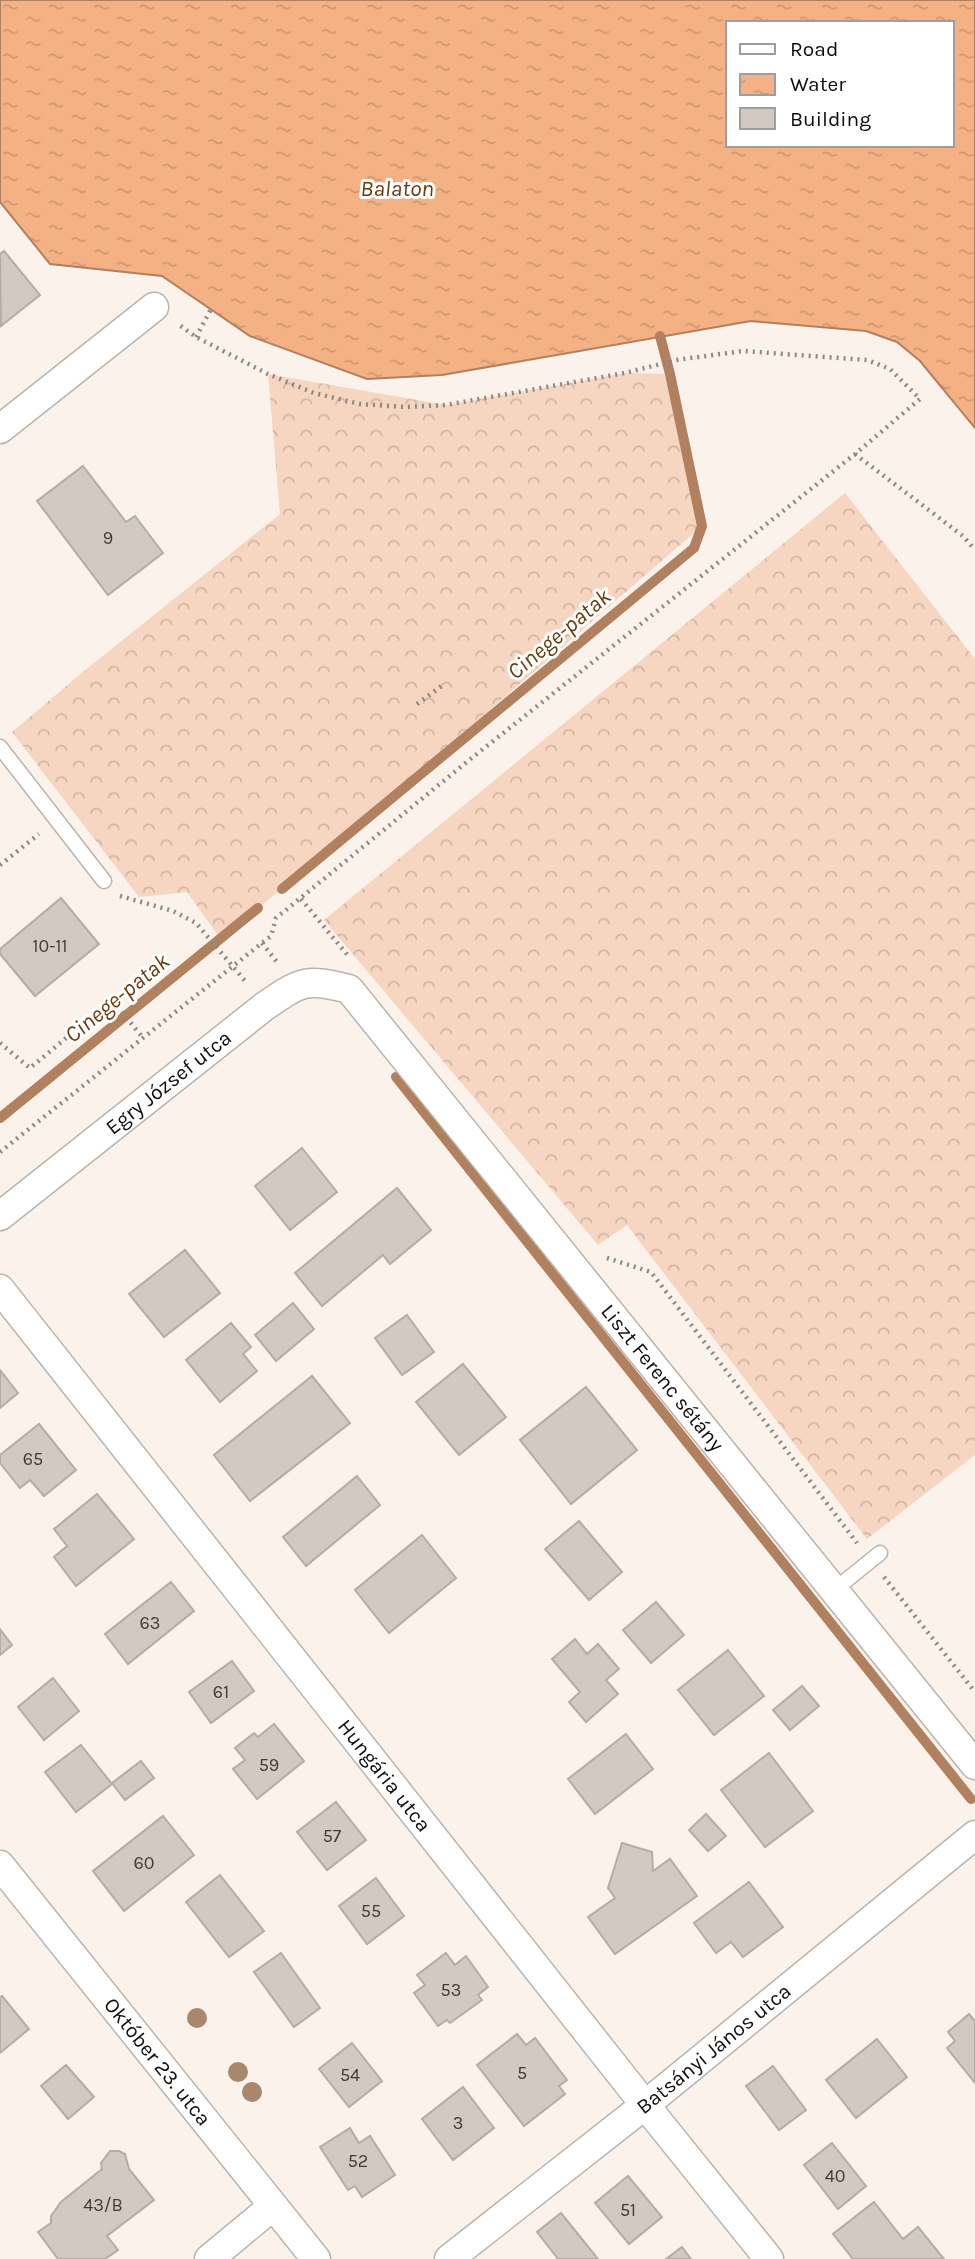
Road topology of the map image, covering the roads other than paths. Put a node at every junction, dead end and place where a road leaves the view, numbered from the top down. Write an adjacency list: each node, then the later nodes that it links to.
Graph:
1 (154, 307): 2 (street)
2 (0, 429)
3 (0, 747): 4 (lane)
4 (104, 881)
5 (352, 976): 6 (street, Egry József utca); 9 (street, Liszt Ferenc sétány)
6 (0, 1216)
7 (0, 1289): 13 (street, Hungária utca)
8 (875, 1557): 9 (lane)
9 (833, 1591): 10 (street, Liszt Ferenc sétány)
10 (975, 1765)
11 (975, 1835): 13 (street, Batsányi János utca)
12 (0, 1865): 14 (street, Október 23. utca)
13 (645, 2105): 17 (street, Batsányi János utca); 18 (street, Hungária utca)
14 (273, 2206): 15 (street); 16 (street, Október 23. utca)
15 (209, 2259)
16 (316, 2259)
17 (449, 2259)
18 (769, 2259)

